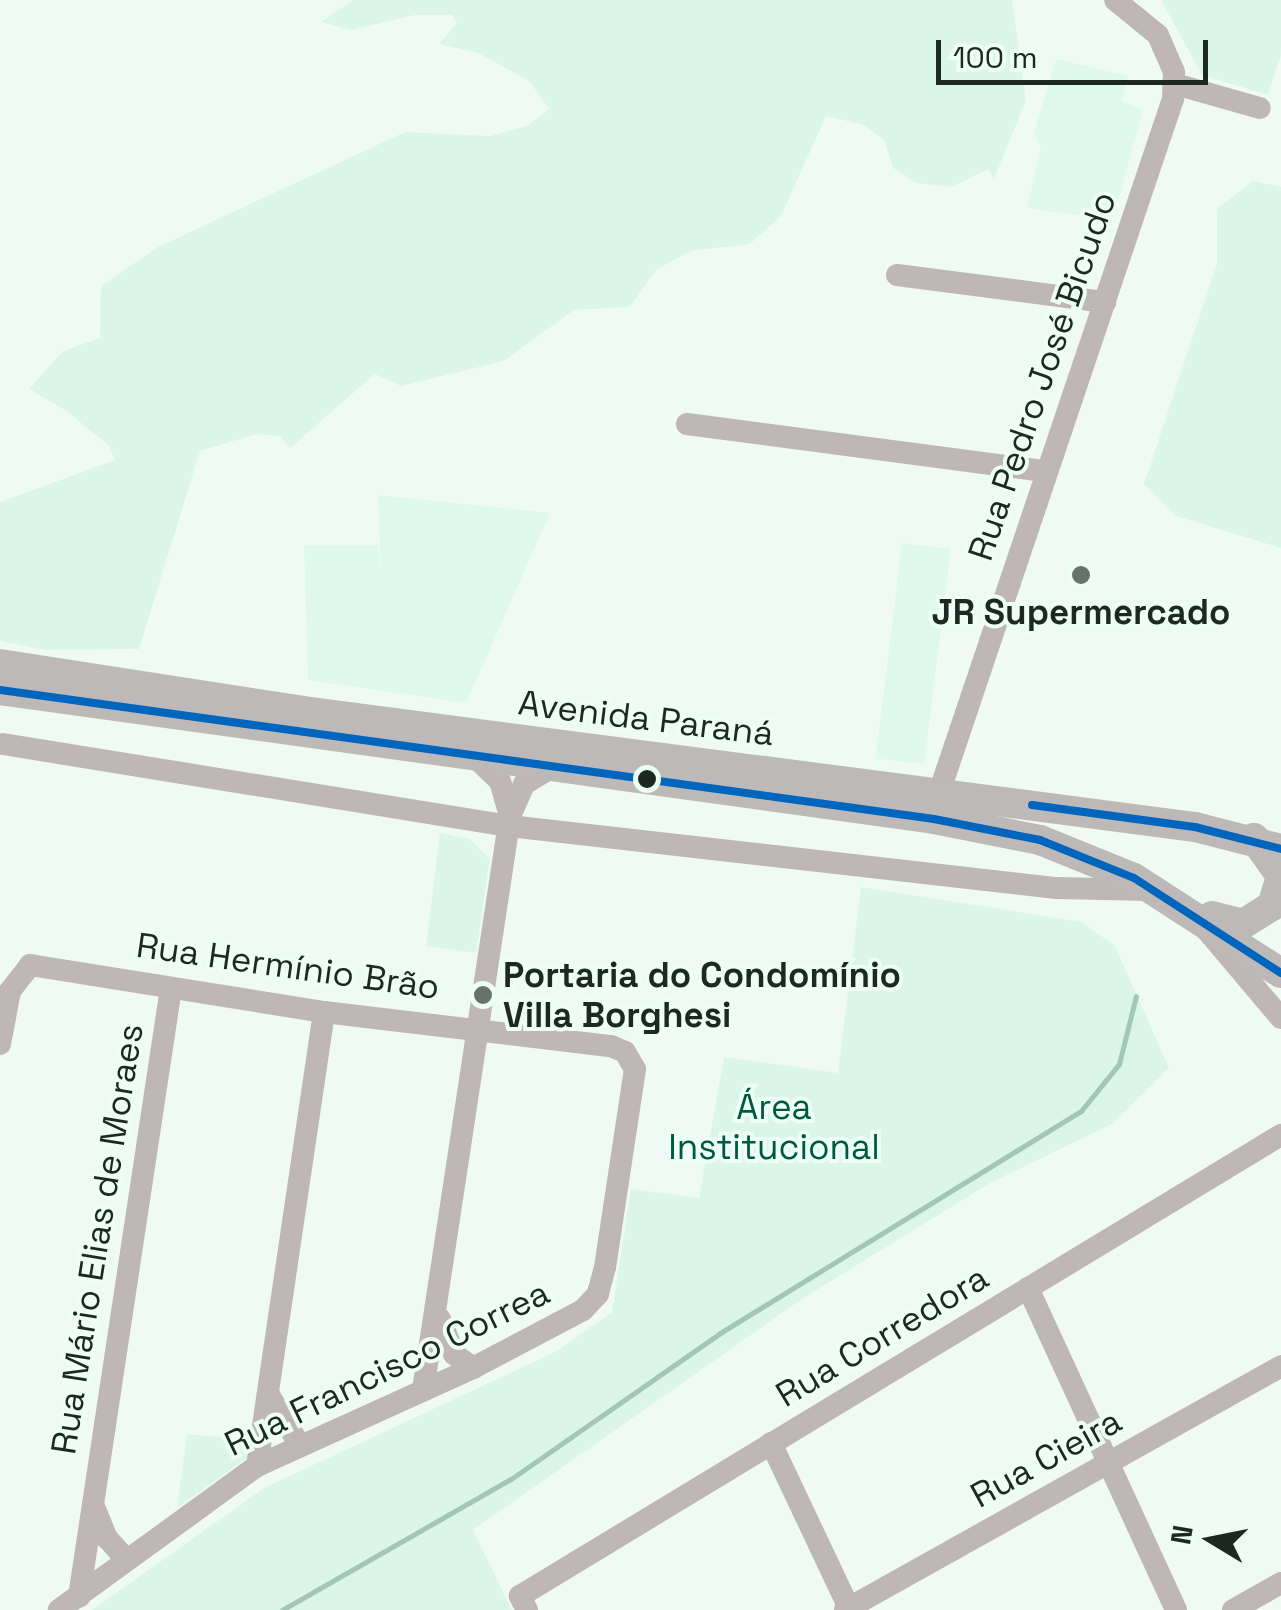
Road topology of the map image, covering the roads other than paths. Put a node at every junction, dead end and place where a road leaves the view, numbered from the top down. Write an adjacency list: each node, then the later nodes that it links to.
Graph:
1 (1115, 0): 2 (street)
2 (1175, 84): 3 (street); 5 (street, Rua Pedro José Bicudo)
3 (1260, 108)
4 (897, 275): 5 (street)
5 (1105, 302): 7 (street, Rua Pedro José Bicudo)
6 (687, 424): 7 (street)
7 (1045, 471): 13 (street, Rua Pedro José Bicudo)
8 (0, 664): 13 (main road, Avenida Paraná)
9 (0, 690): 11 (main road, Avenida Paraná)
10 (3, 744): 14 (street)
11 (476, 758): 12 (main road, Avenida Paraná); 14 (street)
12 (552, 768): 14 (street); 16 (main road, Avenida Paraná)
13 (939, 794): 15 (main road, Avenida Paraná)
14 (509, 821): 16 (street); 22 (street)
15 (1267, 844): 17 (main road)
16 (1155, 890): 17 (main road, Avenida Paraná)
17 (1194, 911): 18 (main road, Avenida Paraná); 21 (street, Avenida Paraná)
18 (1281, 973)
19 (170, 988): 20 (street, Rua Hermínio Brão); 23 (street, Rua Hermínio Brão); 36 (street, Rua Mário Elias de Moraes)
20 (324, 1012): 22 (street, Rua Hermínio Brão); 31 (street)
21 (1281, 1018)
22 (481, 1028): 26 (street, Rua Hermínio Brão); 27 (street)
23 (0, 1044)
24 (1281, 1135): 25 (street, Rua Corredora)
25 (1028, 1288): 33 (street, Rua Corredora); 34 (street)
26 (598, 1294): 29 (street, Rua Francisco Correa)
27 (439, 1311): 29 (street); 30 (street)
28 (1281, 1366): 34 (street, Rua Cieira)
29 (473, 1368): 30 (street, Rua Francisco Correa)
30 (422, 1390): 32 (street, Rua Francisco Correa)
31 (268, 1392): 32 (street); 35 (street)
32 (299, 1444): 35 (street, Rua Francisco Correa)
33 (772, 1444): 40 (street, Rua Corredora); 41 (street)
34 (1108, 1463): 41 (street, Rua Cieira); 42 (street)
35 (257, 1466): 37 (street, Rua Francisco Correa)
36 (93, 1500): 37 (street, Rua Mário Elias de Moraes); 39 (street, Rua Mário Elias de Moraes)
37 (126, 1559): 39 (street, Rua Francisco Correa)
38 (1281, 1584): 43 (street)
39 (69, 1603)
40 (523, 1603)
41 (848, 1609)
42 (1176, 1610)
43 (1233, 1610)

